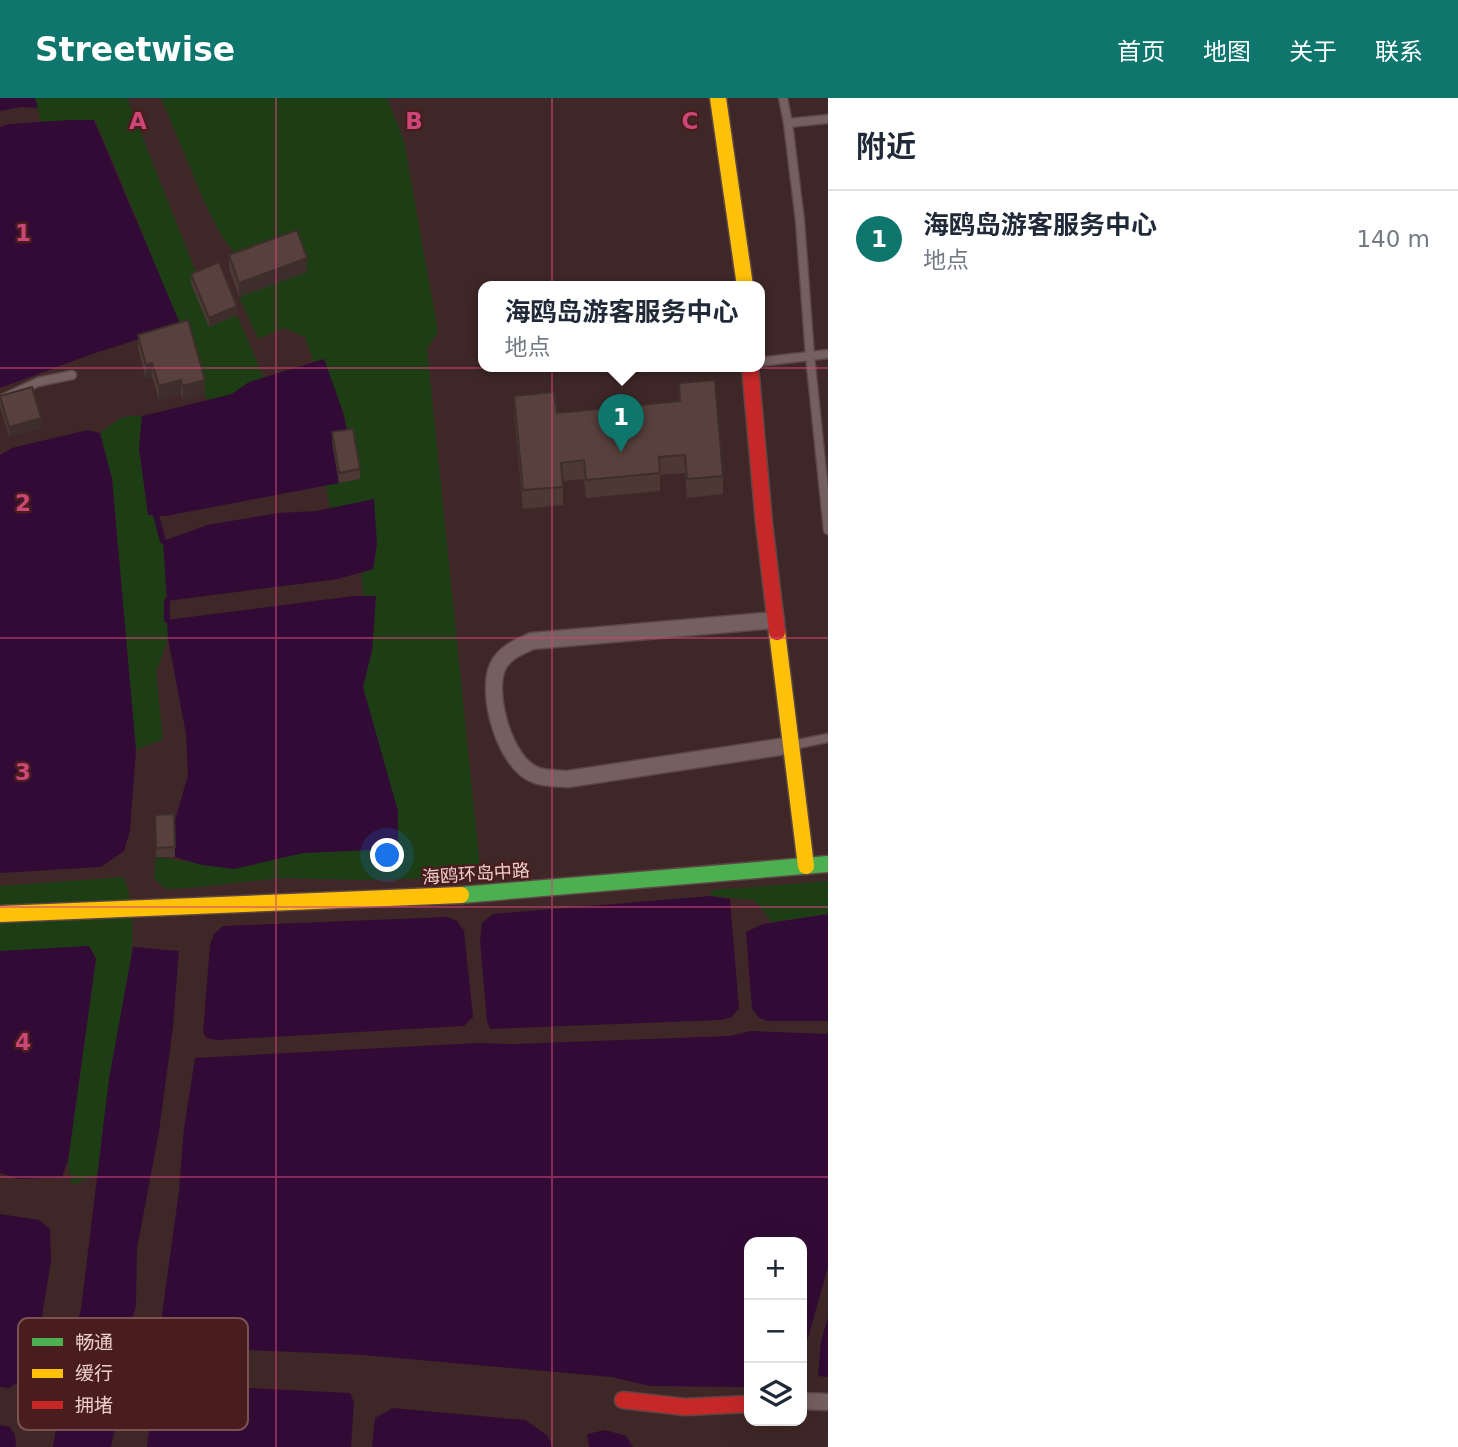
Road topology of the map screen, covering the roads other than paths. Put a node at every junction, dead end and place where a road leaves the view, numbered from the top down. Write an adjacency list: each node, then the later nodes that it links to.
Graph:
1 (718, 98): 5 (street)
2 (783, 98): 4 (lane)
3 (828, 119): 4 (lane)
4 (788, 123): 7 (lane)
5 (743, 281)
6 (828, 354): 7 (lane)
7 (810, 356): 8 (lane); 12 (lane)
8 (765, 361)
9 (751, 372): 13 (street)
10 (72, 375): 11 (lane)
11 (0, 400)
12 (828, 530)
13 (776, 620): 15 (street); 15 (street)
14 (828, 738): 15 (lane)
15 (793, 745): 17 (street)
16 (828, 864): 17 (street, 海鸥环岛中路)
17 (806, 866): 18 (street, 海鸥环岛中路)
18 (0, 914)
19 (624, 1400): 22 (street)
20 (807, 1401): 21 (street)
21 (828, 1402)
22 (744, 1404)

